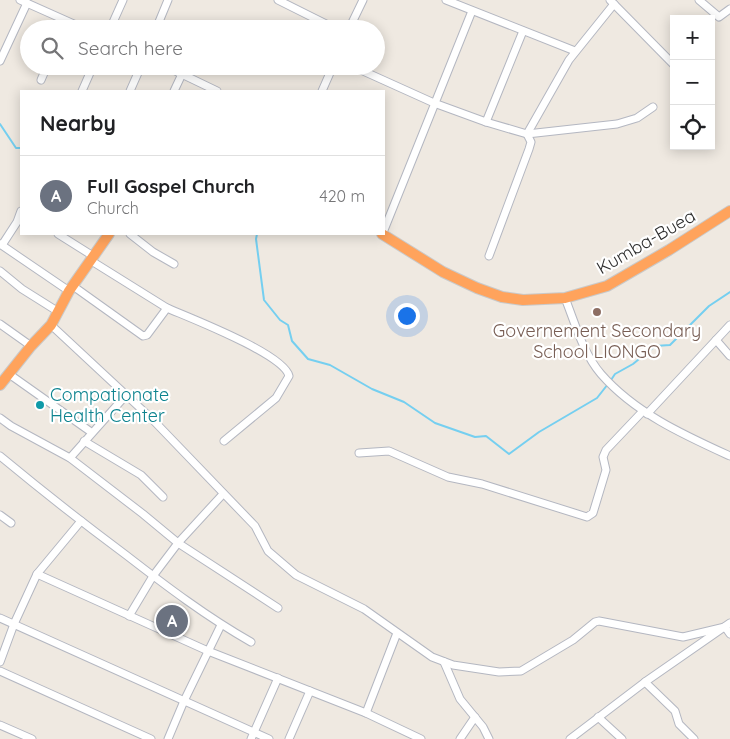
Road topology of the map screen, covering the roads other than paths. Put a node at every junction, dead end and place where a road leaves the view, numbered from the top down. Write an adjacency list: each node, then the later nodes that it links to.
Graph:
1 (20, 0): 9 (street)
2 (123, 0): 13 (street)
3 (168, 0): 14 (street)
4 (278, 0): 15 (street)
5 (363, 0): 16 (street)
6 (446, 0): 11 (street)
7 (699, 0): 10 (street)
8 (612, 2): 18 (street); 20 (street)
9 (27, 3): 12 (street); 19 (street)
10 (730, 9)
11 (472, 11): 17 (street); 34 (street)
12 (65, 20)
13 (114, 20)
14 (160, 20)
15 (318, 20)
16 (353, 20)
17 (523, 31): 18 (street); 36 (street)
18 (575, 51): 37 (street)
19 (0, 61)
20 (670, 61)
21 (42, 75): 28 (street)
22 (89, 75): 29 (street)
23 (137, 75): 30 (street)
24 (182, 75): 31 (street)
25 (184, 75): 32 (street)
26 (328, 75): 33 (street)
27 (372, 75): 34 (street)
28 (40, 80)
29 (82, 90)
30 (130, 90)
31 (174, 90)
32 (215, 90)
33 (322, 90)
34 (434, 103): 36 (street); 40 (street)
35 (653, 108): 37 (street)
36 (486, 122): 37 (street)
37 (528, 134): 46 (street)
38 (730, 211): 51 (highway, Kumba-Buea)
39 (20, 217): 45 (street)
40 (385, 227)
41 (385, 233): 51 (highway, Kumba-Buea)
42 (59, 235): 47 (street)
43 (108, 235): 47 (highway)
44 (131, 235): 48 (street)
45 (1, 244): 50 (street)
46 (489, 256)
47 (91, 258): 50 (highway); 52 (street)
48 (174, 264)
49 (0, 271): 53 (street)
50 (71, 288): 52 (street); 53 (highway)
51 (565, 298): 63 (street)
52 (167, 308): 67 (street)
53 (57, 311): 55 (highway)
54 (0, 324): 58 (street)
55 (51, 324): 58 (highway); 62 (street)
56 (730, 325): 57 (street)
57 (716, 340): 59 (street); 63 (street)
58 (31, 346): 60 (highway)
59 (730, 356)
60 (9, 374): 61 (highway); 65 (street)
61 (0, 385)
62 (127, 394): 65 (street); 72 (street)
63 (645, 413): 68 (street); 70 (street)
64 (0, 418): 71 (street)
65 (92, 432): 66 (street)
66 (84, 441): 71 (street); 73 (street)
67 (224, 441)
68 (359, 454)
69 (0, 456): 75 (street)
70 (730, 456)
71 (70, 458): 77 (street)
72 (224, 494): 77 (street); 86 (street)
73 (163, 497)
74 (0, 515): 76 (street)
75 (81, 522): 78 (street); 79 (street)
76 (11, 523)
77 (178, 543): 79 (street); 80 (street)
78 (37, 574): 81 (street); 83 (street)
79 (153, 576): 81 (street); 84 (street)
80 (278, 608)
81 (129, 616): 89 (street)
82 (0, 618): 83 (street)
83 (14, 624): 90 (street); 96 (street)
84 (221, 625): 88 (street); 89 (street)
85 (727, 625): 87 (street); 91 (street); 94 (street)
86 (396, 632): 91 (street); 97 (street)
87 (730, 634)
88 (251, 642)
89 (208, 651): 93 (street); 96 (street)
90 (0, 662)
91 (444, 662): 98 (street)
92 (0, 671): 103 (street)
93 (278, 678): 95 (street); 101 (street)
94 (645, 682): 99 (street); 112 (street)
95 (310, 691): 97 (street); 106 (street)
96 (184, 701): 101 (street); 104 (street)
97 (366, 713): 107 (street)
98 (475, 717): 108 (street); 109 (street)
99 (598, 717): 110 (street); 111 (street)
100 (0, 725): 102 (street)
101 (253, 736): 105 (street)
102 (32, 739)
103 (151, 739)
104 (168, 739)
105 (269, 739)
106 (289, 739)
107 (421, 739)
108 (460, 739)
109 (489, 739)
110 (570, 739)
111 (622, 739)
112 (694, 739)

